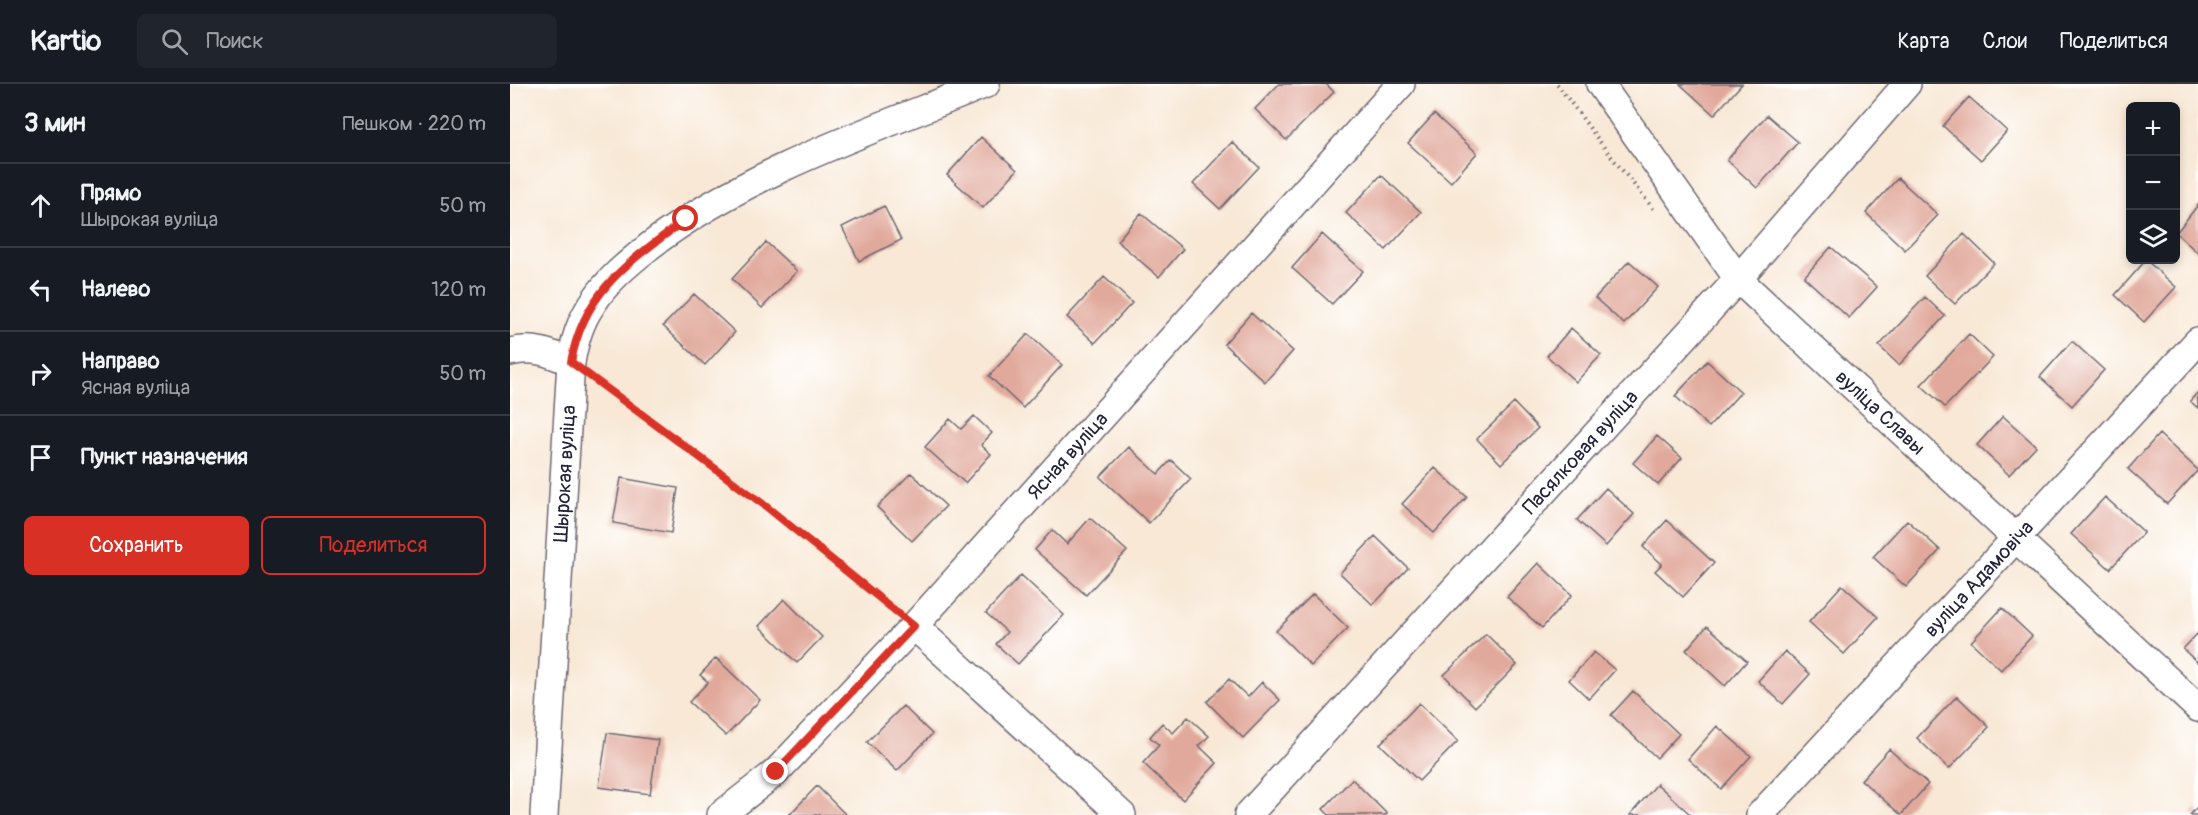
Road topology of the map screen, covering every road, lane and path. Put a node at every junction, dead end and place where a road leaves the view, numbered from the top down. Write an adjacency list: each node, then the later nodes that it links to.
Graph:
1 (986, 84): 8 (street, Шырокая вуліца)
2 (1401, 84): 10 (street, Ясная вуліца)
3 (1600, 84): 5 (street, вуліца Славы)
4 (1907, 84): 5 (street, Пасялковая вуліца)
5 (1738, 279): 9 (street, вуліца Славы); 15 (street, Пасялковая вуліца)
6 (2198, 341): 9 (street, вуліца Адамовіча)
7 (510, 352): 8 (street)
8 (571, 362): 10 (path); 12 (street, Шырокая вуліца)
9 (2016, 538): 11 (street, вуліца Славы); 16 (street, вуліца Адамовіча)
10 (914, 626): 13 (street, Ясная вуліца); 14 (street)
11 (2198, 708)
12 (544, 815)
13 (721, 815)
14 (1122, 815)
15 (1248, 815)
16 (1760, 815)

